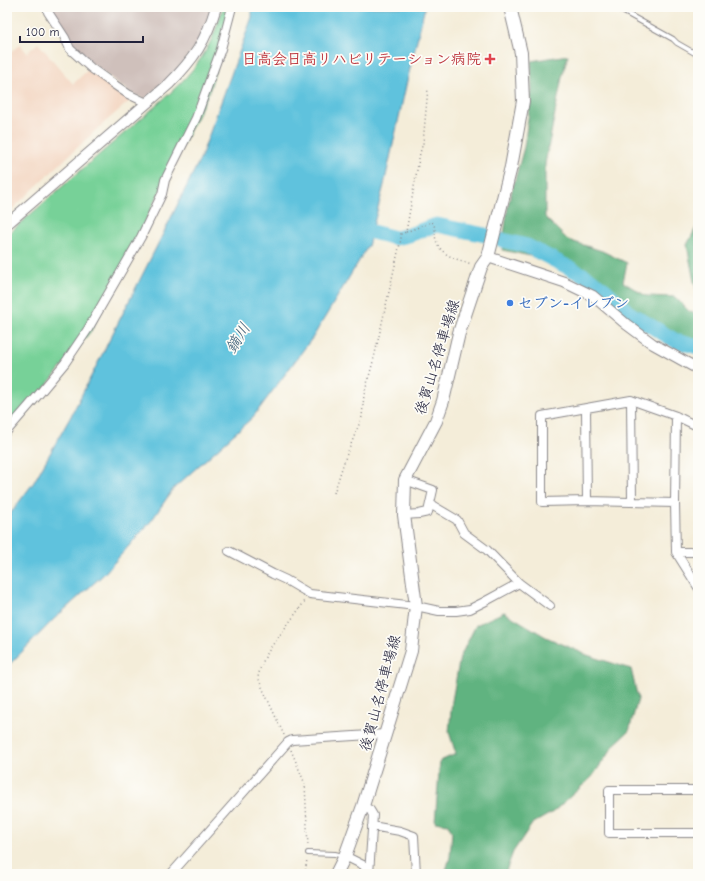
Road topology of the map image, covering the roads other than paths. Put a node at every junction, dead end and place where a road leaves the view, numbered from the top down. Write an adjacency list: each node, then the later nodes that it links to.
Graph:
1 (48, 7): 7 (street)
2 (216, 7): 7 (street)
3 (232, 7): 15 (street)
4 (510, 7): 9 (main road, 後賀山名停車場線)
5 (615, 7): 6 (lane)
6 (698, 55)
7 (147, 103): 8 (street)
8 (7, 224)
9 (488, 257): 10 (street); 16 (main road, 後賀山名停車場線)
10 (698, 369)
11 (631, 400): 12 (street); 13 (street); 18 (street)
12 (586, 409): 17 (street); 17 (street)
13 (676, 416): 14 (street); 19 (street)
14 (698, 427)
15 (7, 430)
16 (405, 480): 20 (street); 21 (main road, 後賀山名停車場線)
17 (586, 501): 18 (street)
18 (632, 501): 19 (street)
19 (675, 503): 23 (street)
20 (430, 504): 21 (street); 25 (street)
21 (404, 515): 27 (main road, 後賀山名停車場線)
22 (229, 551): 27 (street)
23 (676, 552): 24 (street); 26 (street)
24 (698, 552)
25 (520, 582): 27 (street); 28 (street)
26 (698, 587)
27 (416, 606): 29 (main road, 後賀山名停車場線)
28 (550, 606)
29 (385, 734): 31 (main road, 後賀山名停車場線); 37 (street)
30 (698, 790): 33 (street)
31 (364, 806): 32 (street); 35 (main road, 後賀山名停車場線)
32 (372, 826): 36 (street); 39 (street)
33 (698, 834)
34 (308, 853): 35 (lane)
35 (345, 856): 36 (street); 38 (main road, 後賀山名停車場線)
36 (369, 873)
37 (170, 874)
38 (336, 874)
39 (416, 874)

